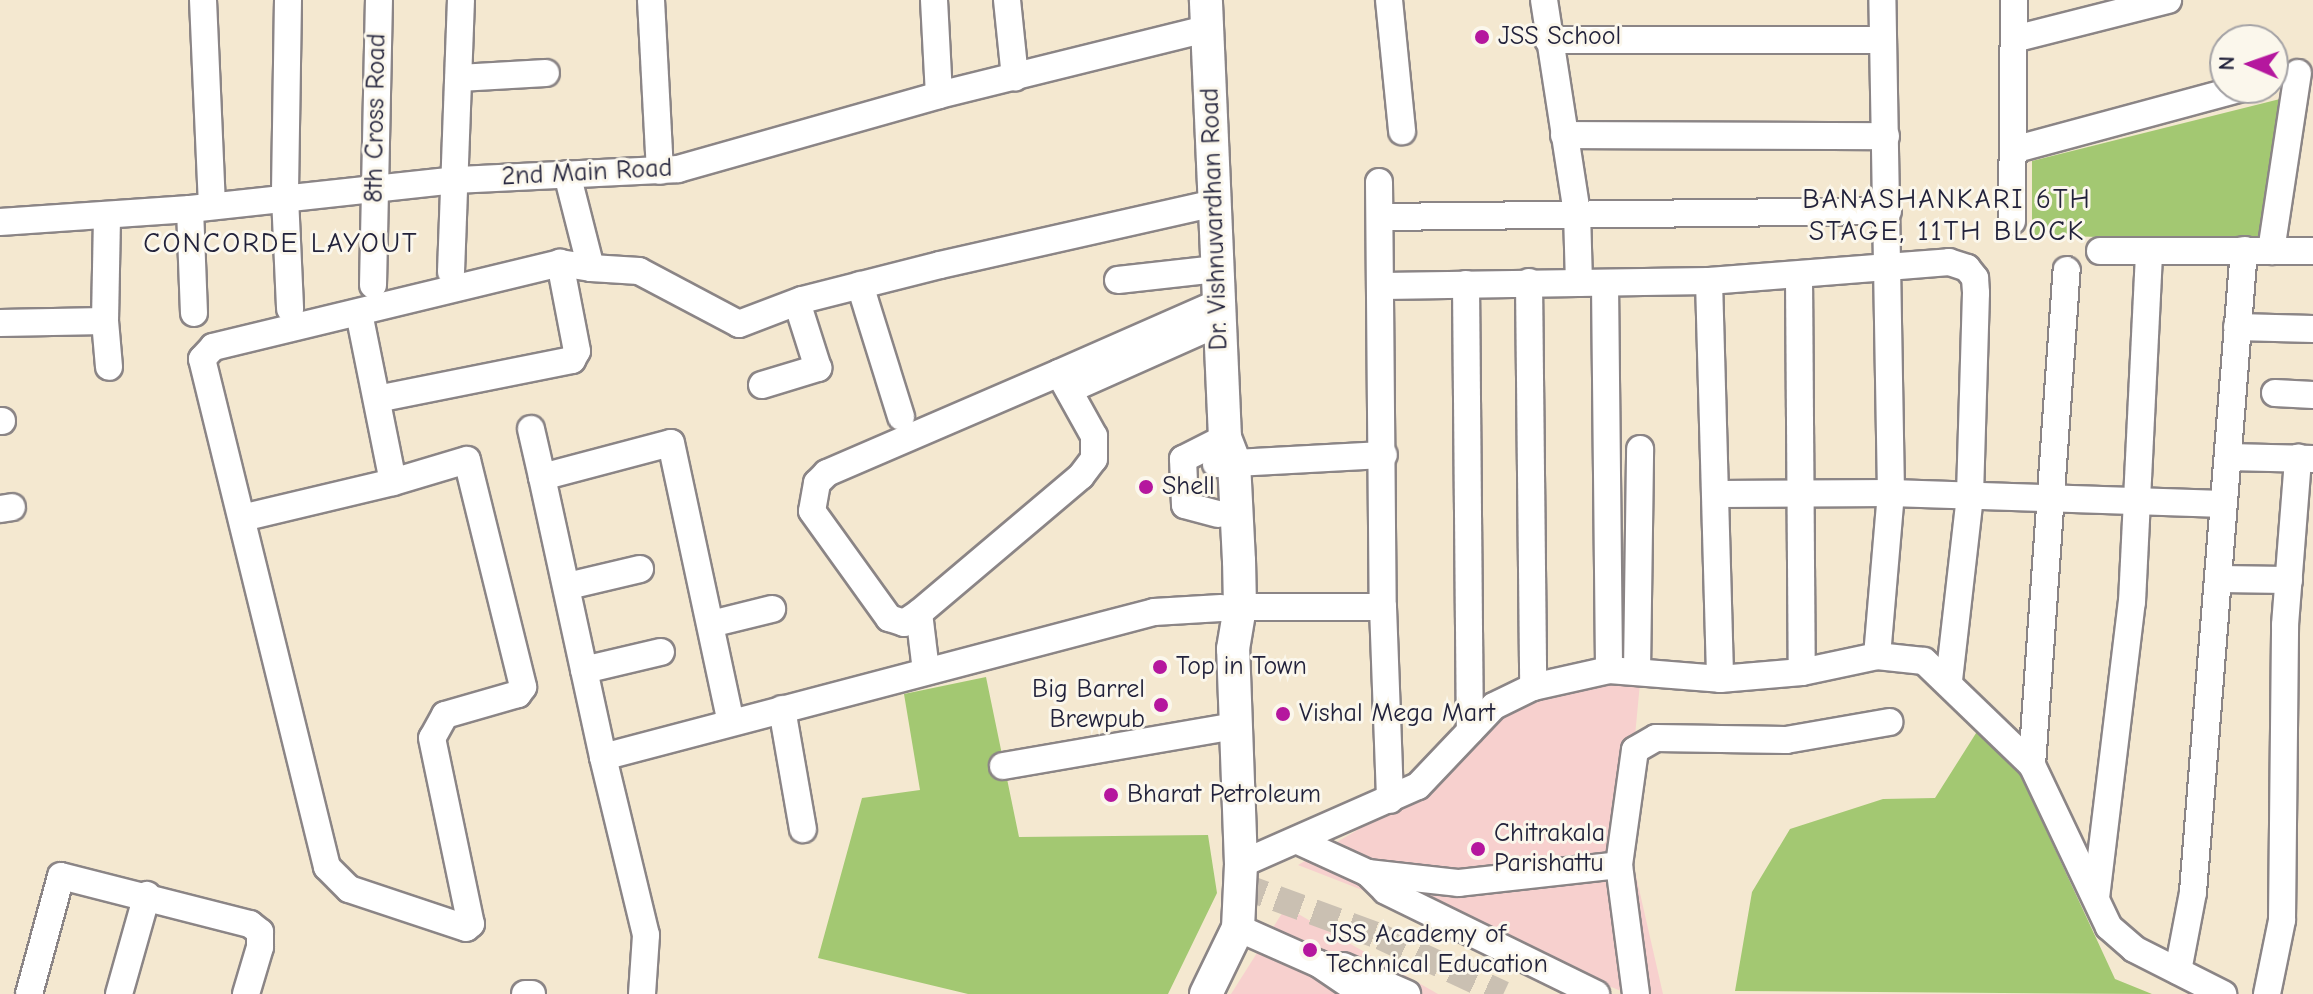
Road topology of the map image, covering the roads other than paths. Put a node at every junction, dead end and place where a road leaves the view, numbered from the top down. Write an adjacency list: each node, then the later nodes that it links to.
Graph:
1 (203, 0): 34 (street)
2 (288, 0): 32 (street)
3 (379, 0): 31 (street, 8th Cross Road)
4 (461, 0): 19 (street)
5 (651, 0): 27 (street)
6 (934, 0): 21 (street)
7 (1007, 0): 20 (street)
8 (1389, 0): 23 (street)
9 (1544, 0): 15 (street)
10 (1882, 0): 16 (street)
11 (2014, 0): 14 (street)
12 (2168, 0): 14 (street)
13 (1206, 15): 20 (street, 2nd Main Road); 33 (main road, Dr. Vishnuvardhan Road)
14 (2014, 39): 26 (street)
15 (1548, 40): 16 (street); 24 (street)
16 (1883, 40): 25 (street)
17 (546, 73): 19 (street)
18 (2295, 73): 44 (street)
19 (459, 78): 29 (street)
20 (1015, 78): 21 (street, 2nd Main Road)
21 (939, 95): 27 (street, 2nd Main Road)
22 (2209, 97): 26 (street)
23 (1402, 131)
24 (1564, 135): 25 (street); 36 (street)
25 (1886, 136): 35 (street)
26 (2013, 150): 39 (street)
27 (660, 171): 28 (street, 2nd Main Road)
28 (567, 174): 29 (street, 2nd Main Road); 47 (street)
29 (457, 180): 31 (street, 2nd Main Road); 51 (street)
30 (1379, 182): 38 (street)
31 (374, 188): 32 (street, 2nd Main Road); 58 (street, 8th Cross Road)
32 (285, 197): 34 (street, 2nd Main Road); 62 (street)
33 (1216, 203): 49 (main road, Dr. Vishnuvardhan Road); 59 (street)
34 (201, 207): 37 (street, 2nd Main Road); 63 (street)
35 (1888, 211): 36 (street); 48 (street)
36 (1577, 212): 38 (street); 56 (street)
37 (107, 216): 40 (street, 2nd Main Road); 66 (street)
38 (1380, 217): 60 (street)
39 (2012, 221)
40 (0, 222)
41 (2244, 250): 43 (street); 44 (street); 68 (street)
42 (2100, 251): 43 (street)
43 (2149, 251): 90 (street)
44 (2271, 251): 45 (street)
45 (2313, 251)
46 (560, 263): 47 (street); 64 (street); 75 (street)
47 (591, 268): 61 (street)
48 (1889, 268): 52 (street); 86 (street); 88 (street)
49 (1216, 269): 53 (street); 65 (main road, Dr. Vishnuvardhan Road)
50 (2067, 270): 89 (street)
51 (451, 272)
52 (1799, 277): 54 (street); 85 (street)
53 (1118, 280)
54 (1709, 281): 56 (street); 87 (street)
55 (1529, 282): 56 (street); 57 (street); 111 (street)
56 (1592, 283): 105 (street)
57 (1466, 284): 60 (street); 116 (street)
58 (373, 285)
59 (860, 285): 61 (street); 76 (street)
60 (1383, 286): 80 (street)
61 (797, 302): 72 (street)
62 (290, 309)
63 (194, 313)
64 (359, 313): 75 (street); 92 (street)
65 (1218, 313): 71 (street); 79 (main road, Dr. Vishnuvardhan Road)
66 (105, 321): 67 (street); 70 (street)
67 (0, 323)
68 (2237, 327): 69 (street); 81 (street)
69 (2313, 329)
70 (109, 367)
71 (1064, 382): 100 (street); 100 (street)
72 (762, 385)
73 (2275, 393): 74 (street)
74 (2313, 395)
75 (377, 399): 84 (street)
76 (901, 417)
77 (531, 429): 83 (street)
78 (1640, 449): 107 (street)
79 (1225, 454): 80 (street); 98 (main road, Dr. Vishnuvardhan Road); 98 (main road, Dr. Vishnuvardhan Road)
80 (1384, 455): 97 (street)
81 (2228, 457): 82 (street); 91 (street)
82 (2306, 458): 95 (street)
83 (542, 477): 96 (street); 101 (street)
84 (393, 482): 92 (street); 92 (street)
85 (1799, 493): 86 (street); 87 (street); 108 (street)
86 (1891, 493): 88 (street); 103 (street)
87 (1718, 494): 109 (street)
88 (1970, 496): 89 (street); 110 (street)
89 (2052, 498): 90 (street); 118 (street)
90 (2139, 501): 91 (street); 127 (street)
91 (2224, 504): 94 (street)
92 (242, 518)
93 (640, 569): 96 (street)
94 (2218, 579): 95 (street); 130 (street)
95 (2289, 580): 143 (street)
96 (568, 586): 104 (street)
97 (1383, 607): 98 (street); 120 (street)
98 (1230, 608): 106 (street); 115 (main road, Dr. Vishnuvardhan Road)
99 (772, 609): 101 (street)
100 (919, 613): 106 (street)
101 (711, 624): 113 (street)
102 (661, 652): 104 (street)
103 (1877, 656): 108 (street); 110 (street)
104 (584, 670): 117 (street)
105 (1609, 670): 107 (street); 111 (street)
106 (926, 671): 112 (street)
107 (1637, 672): 109 (street)
108 (1802, 672): 109 (street)
109 (1720, 679)
110 (1949, 680): 118 (street)
111 (1533, 687): 116 (street)
112 (782, 709): 113 (street); 121 (street)
113 (731, 722): 117 (street)
114 (1889, 722): 124 (street)
115 (1234, 726): 119 (street); 123 (main road, Dr. Vishnuvardhan Road)
116 (1470, 731): 120 (street)
117 (603, 757): 136 (street)
118 (2032, 765): 127 (street)
119 (1003, 766)
120 (1390, 800): 122 (street)
121 (803, 829)
122 (1298, 841): 123 (street); 125 (street)
123 (1241, 864): 128 (main road, Dr. Vishnuvardhan Road)
124 (1619, 865): 125 (street); 141 (street)
125 (1368, 873): 140 (street)
126 (147, 895): 131 (street); 132 (street); 133 (street)
127 (2096, 898): 130 (street)
128 (1238, 928): 129 (street); 137 (main road, Dr. Vishnuvardhan Road)
129 (1319, 964): 138 (street); 139 (street)
130 (2178, 971): 142 (street)
131 (29, 994)
132 (119, 994)
133 (246, 994)
134 (525, 994): 135 (street)
135 (532, 994)
136 (642, 994)
137 (1206, 994)
138 (1363, 994)
139 (1407, 994)
140 (1596, 994)
141 (1636, 994)
142 (2223, 994)
143 (2267, 994)

